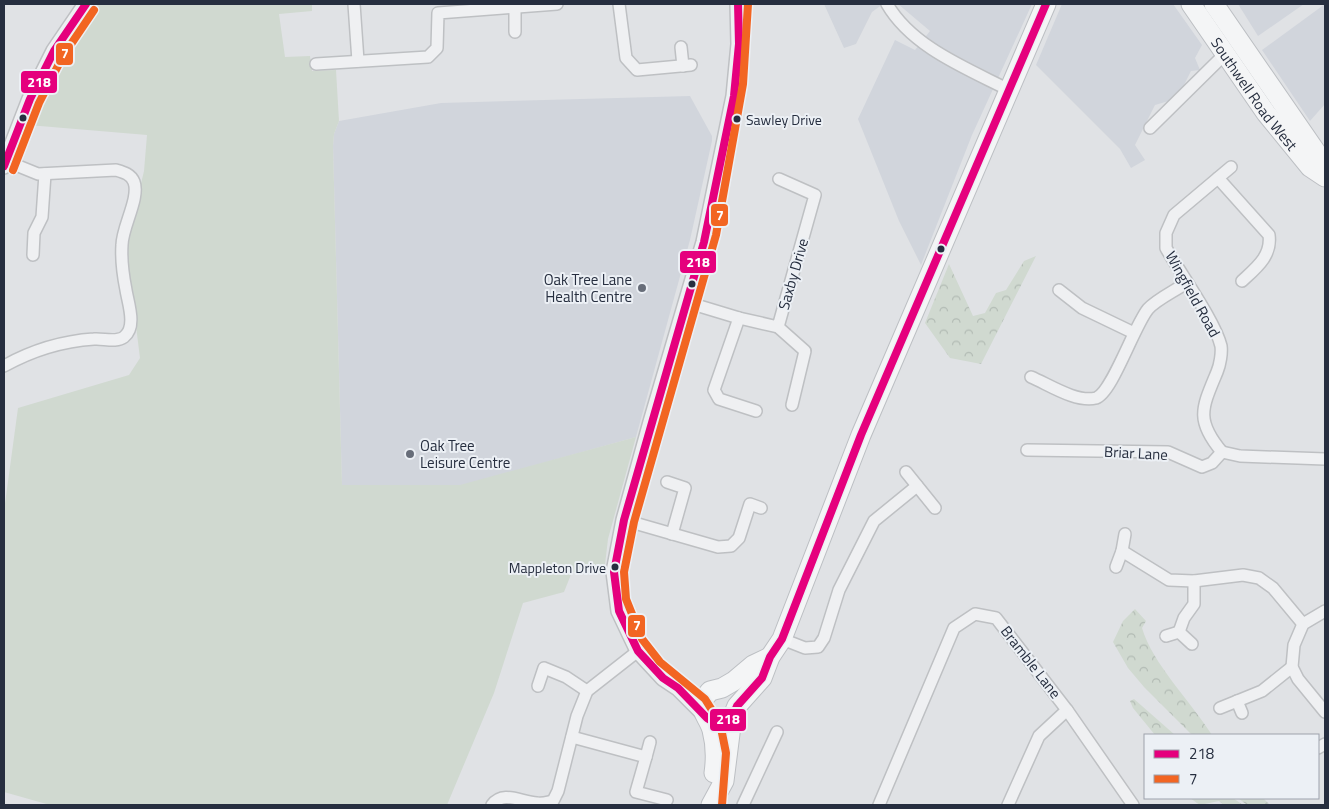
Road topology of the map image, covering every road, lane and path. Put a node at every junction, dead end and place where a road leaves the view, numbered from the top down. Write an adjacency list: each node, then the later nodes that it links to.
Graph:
1 (86, 4): 19 (street)
2 (354, 4): 15 (street)
3 (557, 4): 10 (street)
4 (619, 4): 13 (street)
5 (738, 4): 30 (street)
6 (887, 4): 17 (street)
7 (1046, 4): 17 (main road)
8 (1191, 4): 14 (main road, Southwell Road West)
9 (1214, 4): 20 (main road, Southwell Road West)
10 (515, 7): 11 (street); 12 (street)
11 (438, 8): 15 (street)
12 (515, 32)
13 (681, 48)
14 (1225, 54): 18 (street); 23 (main road, Southwell Road West)
15 (358, 61): 16 (street)
16 (316, 64)
17 (1009, 90): 56 (main road)
18 (1150, 128)
19 (5, 163): 22 (street)
20 (1325, 165)
21 (1231, 167): 24 (street, Wingfield Road)
22 (45, 174): 26 (street); 34 (street)
23 (1325, 177)
24 (1218, 178): 27 (street); 28 (street, Wingfield Road)
25 (779, 179): 32 (street, Saxby Drive)
26 (32, 255)
27 (1260, 282)
28 (1186, 283): 33 (street); 39 (street, Wingfield Road)
29 (1059, 290): 33 (street)
30 (686, 302): 31 (street, Saxby Drive); 46 (street)
31 (739, 318): 32 (street, Saxby Drive); 37 (street)
32 (778, 327): 36 (street)
33 (1134, 333): 35 (street)
34 (4, 366)
35 (1036, 383)
36 (792, 405)
37 (756, 411)
38 (1027, 450): 39 (street, Briar Lane)
39 (1222, 452): 40 (street)
40 (1325, 459)
41 (906, 472): 43 (street)
42 (667, 482): 47 (street)
43 (917, 486): 45 (street); 56 (street)
44 (761, 508): 47 (street)
45 (935, 508)
46 (624, 520): 47 (street); 58 (street)
47 (672, 534)
48 (1125, 534): 49 (street)
49 (1122, 551): 50 (street); 51 (street)
50 (1116, 567)
51 (1194, 581): 53 (street); 54 (street)
52 (1325, 611): 53 (street)
53 (1303, 624): 60 (street)
54 (1179, 632): 55 (street); 57 (street)
55 (1166, 636)
56 (782, 639): 59 (main road)
57 (1192, 644)
58 (638, 651): 62 (street); 64 (street)
59 (770, 657): 63 (main road); 68 (main road)
60 (1292, 667): 65 (street); 69 (street)
61 (538, 686): 64 (street)
62 (678, 688): 63 (street); 71 (street)
63 (716, 690): 68 (main road); 71 (main road)
64 (587, 691): 73 (street)
65 (1237, 701): 66 (street); 70 (street)
66 (1220, 708)
67 (1067, 710): 81 (street, Bramble Lane); 82 (street); 83 (street, Bramble Lane)
68 (735, 712): 71 (main road); 77 (main road)
69 (1325, 712)
70 (1242, 713)
71 (705, 716): 77 (main road)
72 (777, 732): 80 (street)
73 (572, 737): 75 (street); 78 (street)
74 (650, 742): 75 (street)
75 (646, 757): 76 (street)
76 (667, 800)
77 (712, 802)
78 (555, 803): 79 (street)
79 (492, 805)
80 (743, 805)
81 (879, 805)
82 (1008, 805)
83 (1133, 805)

